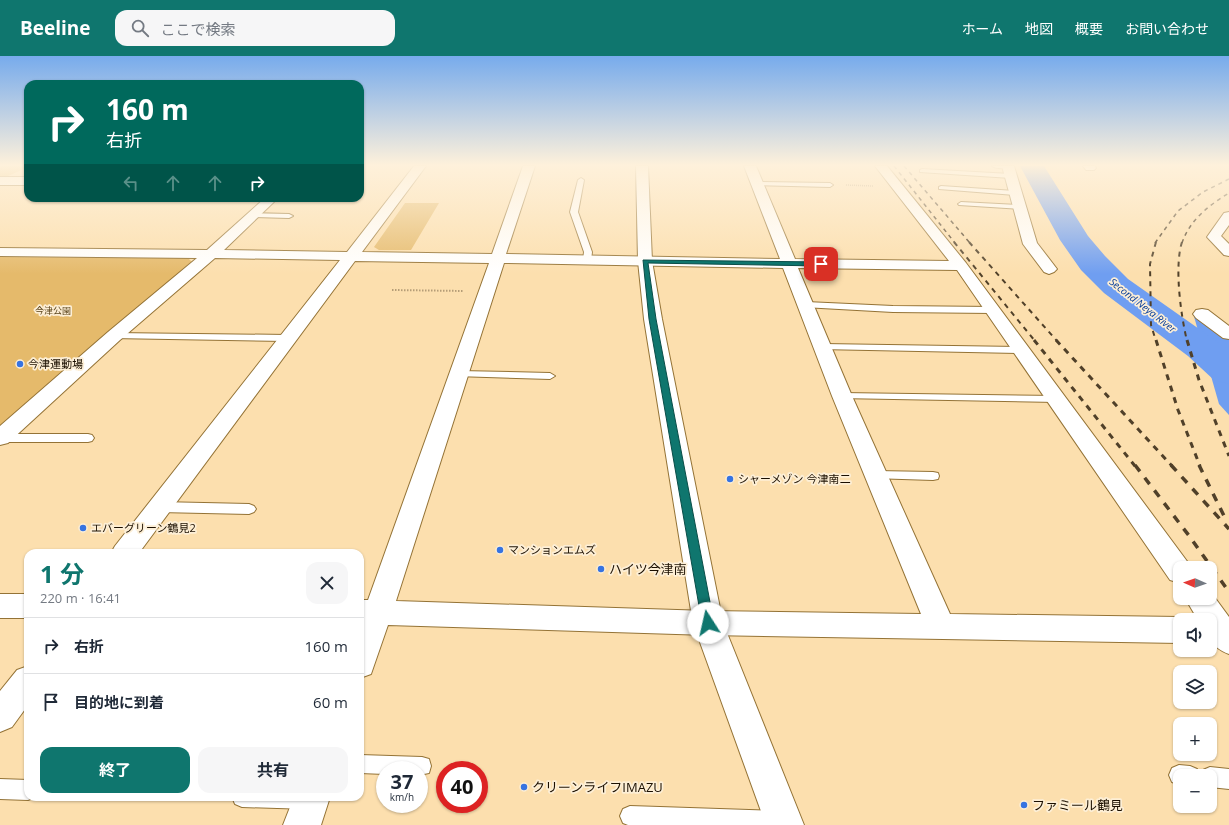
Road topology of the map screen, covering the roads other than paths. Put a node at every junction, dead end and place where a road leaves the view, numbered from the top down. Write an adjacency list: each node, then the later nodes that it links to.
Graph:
1 (267, 202): 11 (street)
2 (392, 202): 17 (street)
3 (517, 202): 18 (street)
4 (576, 202): 19 (lane)
5 (643, 202): 20 (street)
6 (765, 202): 21 (street)
7 (910, 202): 22 (street)
8 (1018, 202): 10 (street)
9 (961, 204): 10 (lane)
10 (1020, 207): 23 (street)
11 (252, 215): 12 (lane); 16 (street)
12 (289, 216)
13 (1228, 217): 15 (street)
14 (0, 252): 16 (street)
15 (1229, 252)
16 (211, 254): 17 (street); 28 (street)
17 (350, 257): 18 (street); 29 (street)
18 (498, 259): 19 (street); 32 (street)
19 (586, 260): 20 (street)
20 (645, 261): 21 (street); 48 (street)
21 (790, 264): 22 (street); 24 (street)
22 (961, 266): 25 (street)
23 (1049, 269)
24 (806, 305): 25 (lane); 30 (street)
25 (993, 310): 31 (street)
26 (1202, 314): 27 (street)
27 (1229, 334)
28 (114, 336): 29 (lane); 36 (street)
29 (287, 338): 40 (street)
30 (823, 347): 31 (lane); 34 (street)
31 (1021, 350): 35 (street)
32 (459, 374): 33 (lane); 47 (street)
33 (550, 376)
34 (842, 396): 35 (lane); 38 (street)
35 (1057, 399): 43 (street)
36 (0, 438): 37 (lane)
37 (88, 438)
38 (876, 475): 39 (lane); 49 (street)
39 (933, 476)
40 (159, 507): 41 (lane); 42 (street)
41 (249, 509)
42 (127, 549)
43 (1173, 562)
44 (1203, 605): 51 (street)
45 (0, 606): 46 (street)
46 (24, 606)
47 (369, 612): 48 (street); 52 (street)
48 (708, 623): 49 (street); 64 (street)
49 (941, 626): 50 (street)
50 (1173, 630)
51 (1220, 634)
52 (364, 641)
53 (24, 685): 54 (street)
54 (0, 716)
55 (364, 764): 56 (lane)
56 (376, 765)
57 (1217, 778): 58 (lane)
58 (1229, 779)
59 (0, 789): 60 (lane)
60 (24, 790)
61 (268, 801): 62 (lane)
62 (308, 807)
63 (630, 816): 64 (lane)
64 (785, 823)

